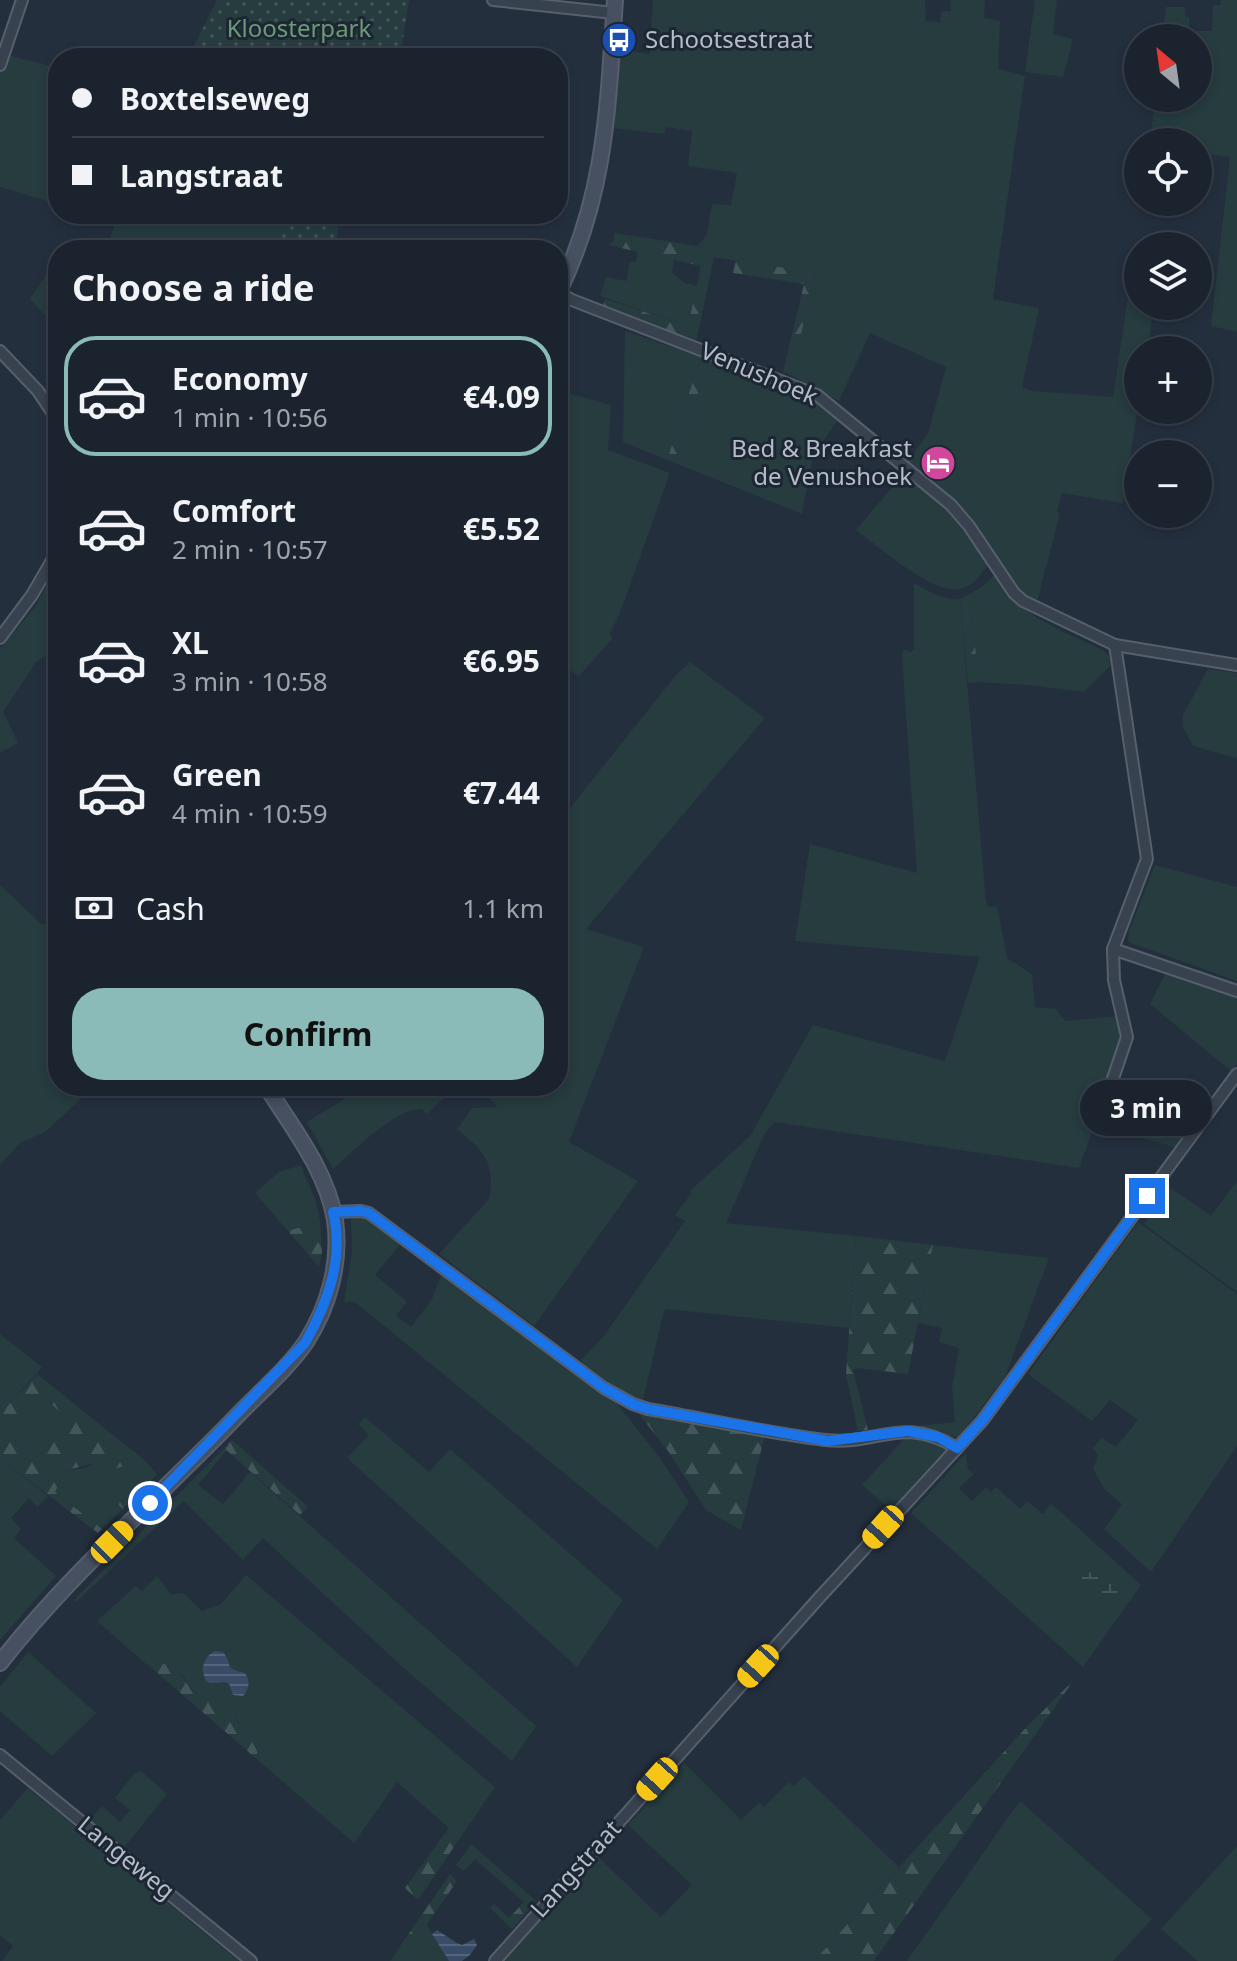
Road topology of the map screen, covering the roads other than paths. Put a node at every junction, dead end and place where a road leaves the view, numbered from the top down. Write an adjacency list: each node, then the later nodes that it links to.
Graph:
1 (22, 0): 4 (street)
2 (493, 0): 3 (street)
3 (615, 7): 5 (main road)
4 (0, 65)
5 (568, 269)
6 (568, 298): 11 (street, Venushoek)
7 (0, 351): 8 (street)
8 (48, 406)
9 (48, 567): 10 (street)
10 (0, 638)
11 (1115, 645): 12 (street, Venushoek); 13 (street)
12 (1237, 665)
13 (1113, 949): 14 (street); 17 (street)
14 (1237, 991)
15 (1237, 1074): 19 (street, Langstraat)
16 (272, 1096): 18 (main road)
17 (1102, 1111)
18 (333, 1212): 19 (street); 20 (main road)
19 (957, 1448): 23 (street, Langstraat)
20 (0, 1663)
21 (0, 1755): 22 (street, Langeweg)
22 (251, 1961)
23 (495, 1961)

